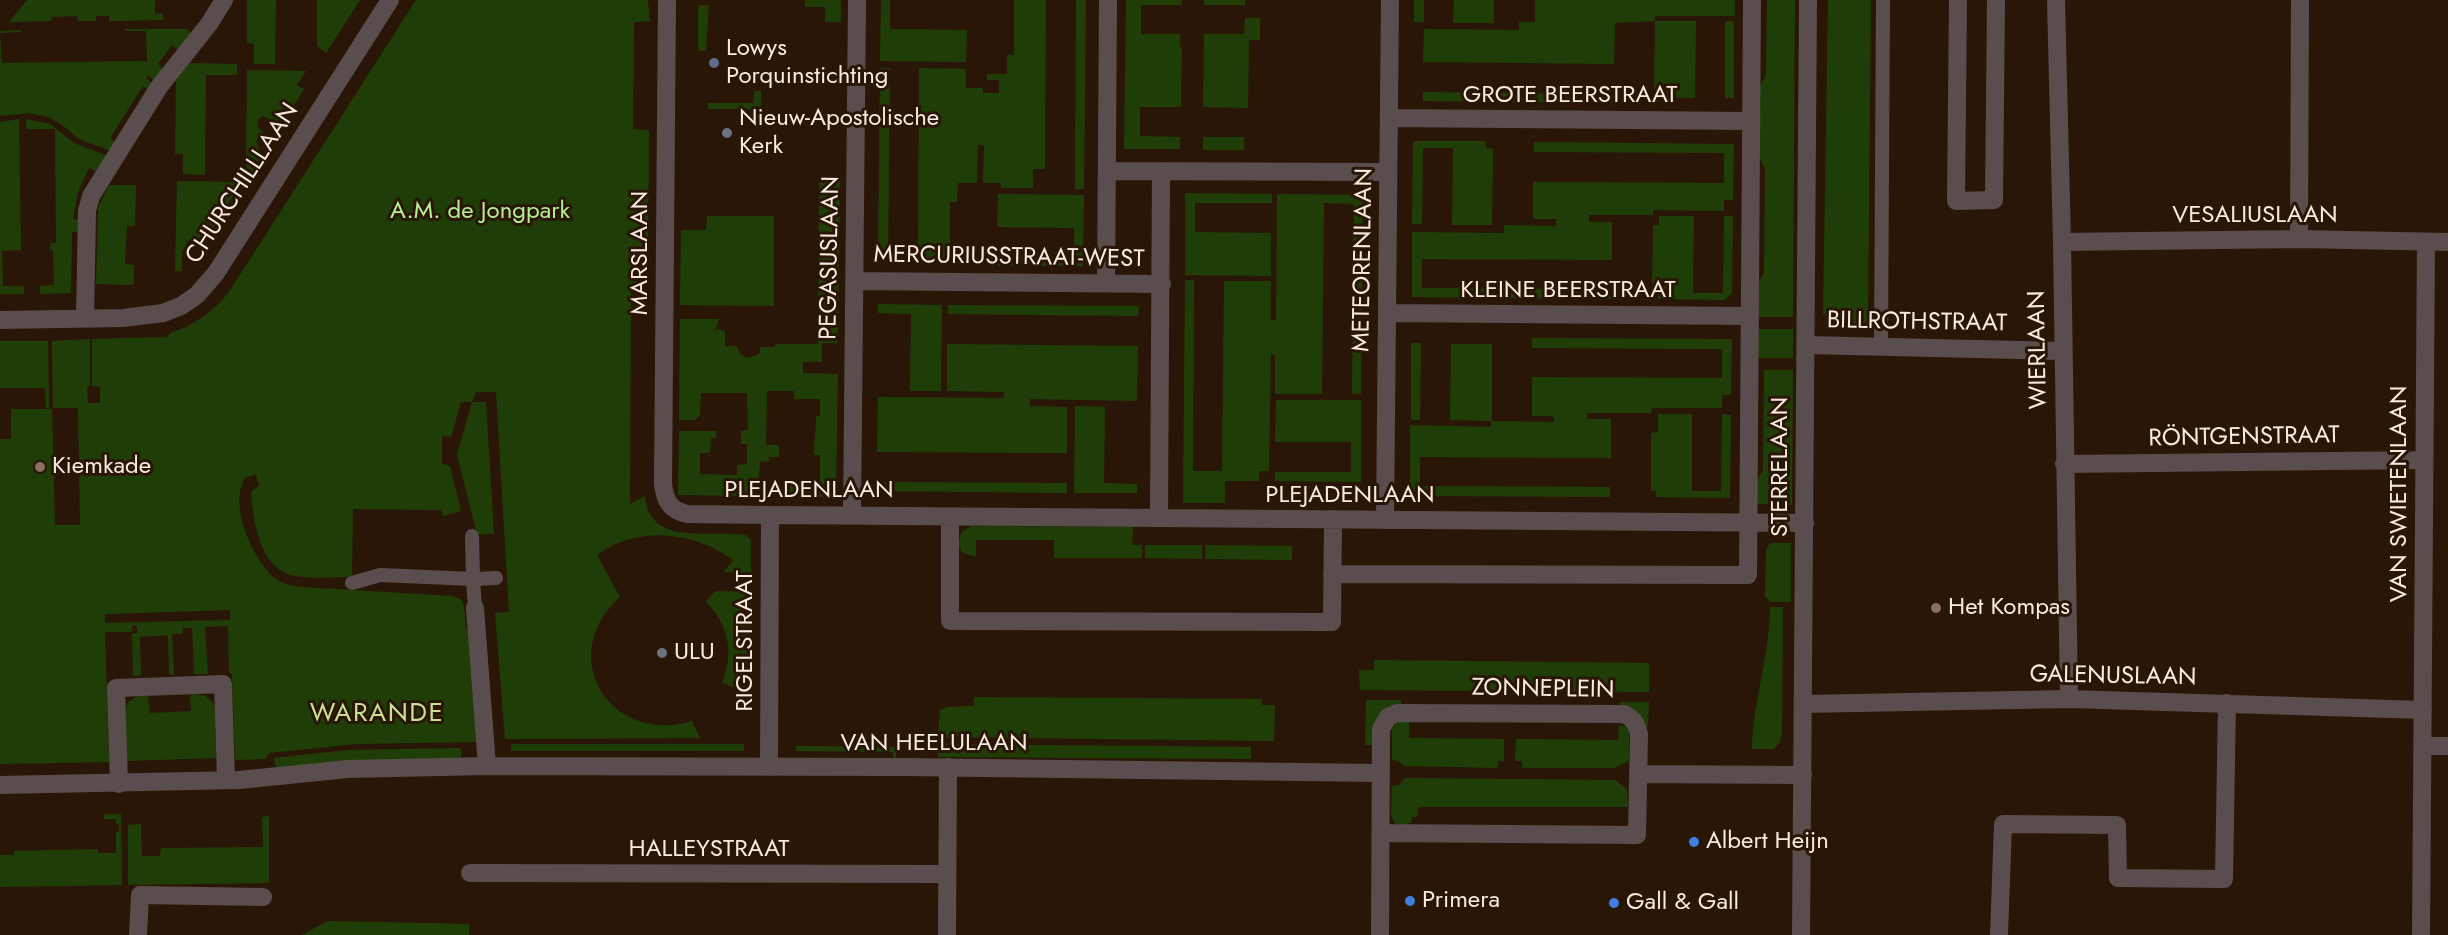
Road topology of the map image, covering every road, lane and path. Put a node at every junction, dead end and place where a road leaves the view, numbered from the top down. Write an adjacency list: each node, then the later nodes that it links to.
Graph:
1 (224, 0): 28 (street)
2 (390, 0): 28 (street, CHURCHILLLAAN)
3 (667, 0): 35 (street, MARSLAAN)
4 (857, 0): 23 (street, PEGASUSLAAN)
5 (1108, 0): 16 (street)
6 (1390, 0): 14 (street, METEORENLAAN)
7 (1752, 0): 15 (street, STERRELAAN)
8 (1808, 0): 30 (street, STERRELAAN)
9 (1883, 0): 31 (street)
10 (1958, 0): 11 (street)
11 (1996, 0)
12 (2056, 0): 20 (street, WIERLAAN)
13 (2300, 0): 19 (street)
14 (1389, 118): 15 (street, GROTE BEERSTRAAT); 18 (street, METEORENLAAN)
15 (1751, 121): 27 (street, STERRELAAN)
16 (1107, 171): 17 (street); 24 (street)
17 (1161, 171): 18 (street); 25 (street)
18 (1388, 172): 26 (street, METEORENLAAN)
19 (2299, 238): 20 (street, VESALIUSLAAN); 21 (street, VESALIUSLAAN)
20 (2062, 242): 32 (street, WIERLAAN)
21 (2426, 242): 22 (street, VESALIUSLAAN); 33 (street, VAN SWIETENLAAN)
22 (2448, 242)
23 (855, 281): 24 (street, MERCURIUSSTRAAT-WEST); 37 (street, PEGASUSLAAN)
24 (1106, 283): 25 (street, MERCURIUSSTRAAT-WEST)
25 (1162, 284): 39 (street)
26 (1387, 314): 27 (street, KLEINE BEERSTRAAT); 41 (street, METEORENLAAN)
27 (1749, 316): 42 (street, STERRELAAN)
28 (85, 318): 29 (street, CHURCHILLLAAN)
29 (0, 320)
30 (1806, 345): 31 (street, BILLROTHSTRAAT); 43 (street, STERRELAAN)
31 (1881, 345): 32 (street, BILLROTHSTRAAT)
32 (2062, 351): 34 (street, WIERLAAN)
33 (2424, 460): 34 (street, RÖNTGENSTRAAT); 53 (street, VAN SWIETENLAAN)
34 (2064, 464): 50 (street, WIERLAAN)
35 (669, 505): 36 (street, PLEJADENLAAN)
36 (770, 515): 37 (street, PLEJADENLAAN); 57 (street, RIGELSTRAAT)
37 (852, 516): 38 (street, PLEJADENLAAN)
38 (950, 517): 39 (street, PLEJADENLAAN); 45 (street)
39 (1159, 518): 40 (street, PLEJADENLAAN)
40 (1333, 519): 41 (street, PLEJADENLAAN); 45 (street)
41 (1385, 520): 42 (street, PLEJADENLAAN)
42 (1749, 523): 43 (street, PLEJADENLAAN); 45 (street)
43 (1805, 523): 52 (street, STERRELAAN)
44 (472, 536): 47 (street)
45 (1332, 574)
46 (496, 578): 47 (street)
47 (473, 579): 48 (street); 49 (street)
48 (351, 583)
49 (475, 608): 56 (street)
50 (2068, 699): 51 (street, GALENUSLAAN); 52 (street, GALENUSLAAN)
51 (2227, 703): 53 (street, GALENUSLAAN); 73 (street)
52 (1803, 704): 61 (street, STERRELAAN)
53 (2423, 710): 54 (street, VAN SWIETENLAAN)
54 (2423, 746): 55 (street); 74 (street, VAN SWIETENLAAN)
55 (2448, 746)
56 (487, 766): 57 (street, VAN HEELULAAN); 62 (street, VAN HEELULAAN)
57 (769, 767): 58 (street, VAN HEELULAAN)
58 (948, 767): 59 (street, VAN HEELULAAN); 67 (street)
59 (1380, 773): 60 (street, ZONNEPLEIN); 65 (street)
60 (1638, 774): 61 (street); 65 (street, ZONNEPLEIN)
61 (1803, 775): 72 (street, STERRELAAN)
62 (226, 780): 63 (street, VAN HEELULAAN); 63 (street)
63 (119, 784): 64 (street, VAN HEELULAAN)
64 (0, 785)
65 (1381, 833): 71 (street)
66 (471, 873): 67 (street, HALLEYSTRAAT)
67 (947, 874): 70 (street)
68 (263, 897): 69 (street)
69 (138, 935)
70 (947, 935)
71 (1380, 935)
72 (1801, 935)
73 (1999, 935)
74 (2421, 935)

